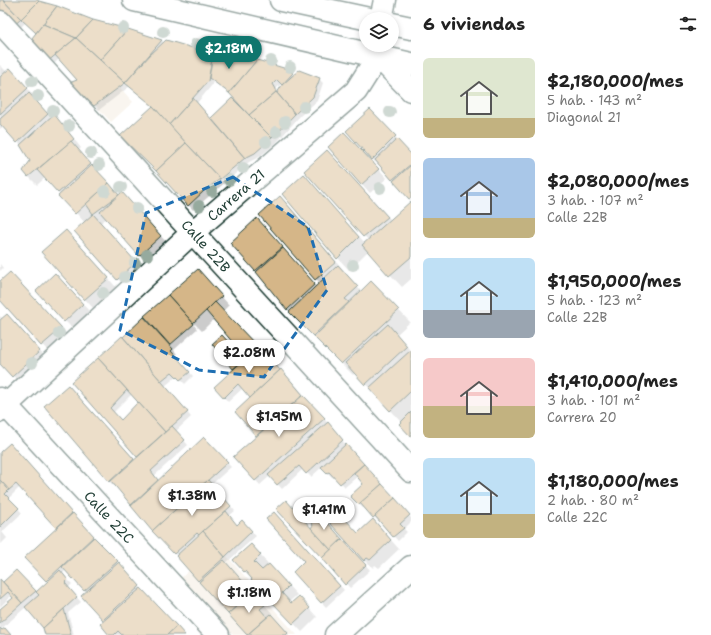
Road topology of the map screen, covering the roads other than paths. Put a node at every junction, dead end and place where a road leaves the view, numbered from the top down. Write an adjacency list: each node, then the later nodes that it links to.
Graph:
1 (134, 0): 9 (main road)
2 (280, 0): 5 (main road)
3 (385, 0): 4 (main road)
4 (382, 12)
5 (359, 17)
6 (0, 22): 12 (main road, Calle 22B)
7 (399, 25): 8 (main road)
8 (411, 28)
9 (378, 56): 10 (main road); 11 (main road); 12 (main road, Carrera 21)
10 (411, 64)
11 (411, 90)
12 (193, 232): 13 (main road, Carrera 21); 14 (main road, Calle 22B)
13 (2, 406): 16 (main road, Calle 22C)
14 (411, 471)
15 (411, 567): 17 (main road)
16 (218, 635)
17 (336, 635)

